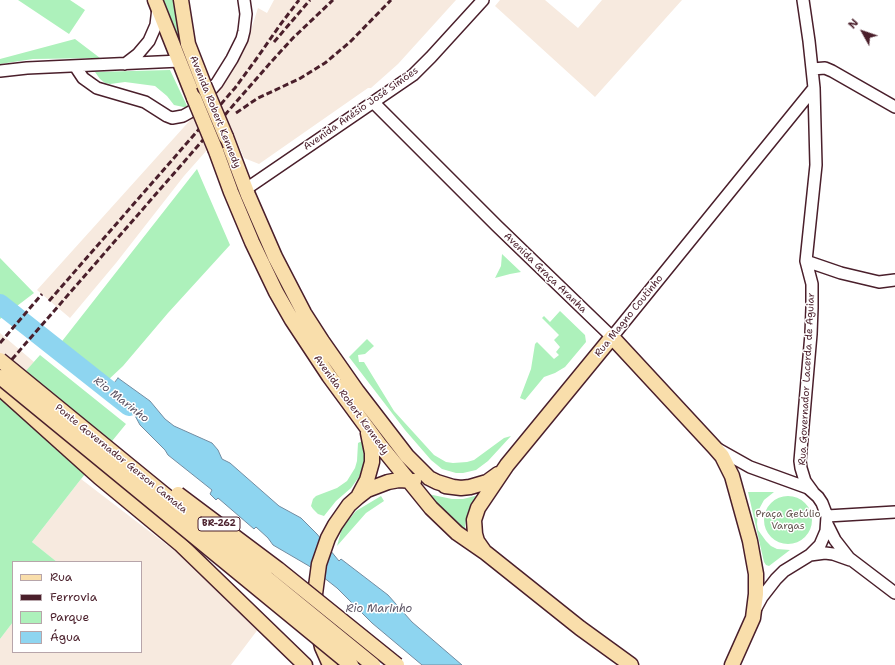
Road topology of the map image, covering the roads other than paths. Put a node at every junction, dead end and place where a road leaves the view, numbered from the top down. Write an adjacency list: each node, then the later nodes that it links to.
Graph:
1 (181, 0): 14 (main road, Avenida Robert Kennedy, bridge)
2 (244, 0): 8 (street)
3 (483, 0): 12 (street, Avenida Anésio José Simões)
4 (803, 0): 9 (street, Rua Governador Lacerda de Aguiar)
5 (156, 4): 6 (main road, Avenida Robert Kennedy); 7 (street)
6 (180, 61): 7 (street); 22 (main road, Avenida Robert Kennedy, bridge)
7 (125, 64): 8 (street)
8 (75, 66): 10 (street)
9 (812, 69): 11 (street, Rua Governador Lacerda de Aguiar); 13 (street)
10 (0, 71)
11 (814, 88): 15 (street, Rua Governador Lacerda de Aguiar); 17 (street, Rua Magno Coutinho)
12 (374, 103): 14 (street, Avenida Anésio José Simões); 17 (street, Avenida Graça Aranha)
13 (895, 107)
14 (246, 189): 26 (main road, Avenida Robert Kennedy)
15 (806, 261): 16 (street); 27 (street, Rua Governador Lacerda de Aguiar)
16 (895, 280)
17 (612, 337): 23 (main road, Avenida Graça Aranha); 24 (main road, Rua Magno Coutinho)
18 (0, 360): 21 (main road, Ponte Governador Gerson Camata, bridge)
19 (0, 377): 38 (main road, Ponte Governador Gerson Camata, bridge)
20 (0, 388): 36 (main road)
21 (36, 389): 39 (main road, Ponte Governador Gerson Camata, bridge); 40 (main road, BR-262, bridge)
22 (365, 426): 25 (main road, Avenida Robert Kennedy); 28 (main road)
23 (714, 447): 27 (street); 35 (main road, Avenida Graça Aranha)
24 (507, 465): 26 (main road); 31 (main road, Rua Magno Coutinho)
25 (409, 480): 26 (main road); 28 (main road); 31 (main road, Avenida Robert Kennedy)
26 (453, 487)
27 (814, 492): 30 (street)
28 (358, 497): 37 (main road)
29 (895, 512): 30 (street)
30 (827, 520): 32 (street); 33 (street)
31 (486, 553): 41 (main road, Avenida Robert Kennedy)
32 (810, 555): 33 (street); 35 (street)
33 (858, 565): 34 (street)
34 (895, 593)
35 (752, 618): 42 (main road, Avenida Graça Aranha)
36 (305, 665)
37 (330, 665)
38 (351, 665)
39 (373, 665)
40 (397, 665)
41 (632, 665)
42 (732, 665)

